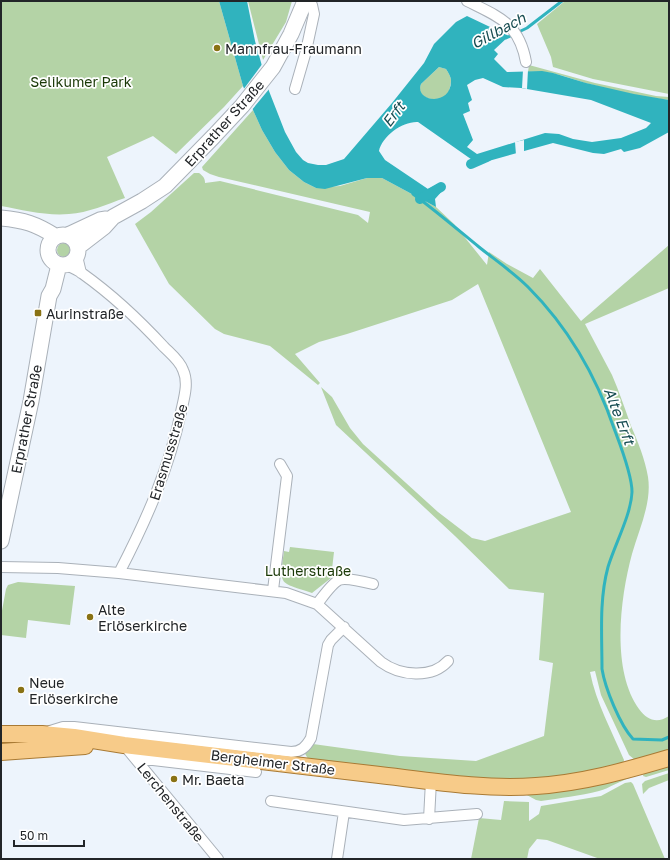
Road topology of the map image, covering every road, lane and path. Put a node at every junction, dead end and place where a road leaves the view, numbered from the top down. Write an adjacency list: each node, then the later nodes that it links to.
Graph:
1 (307, 1): 4 (street, Erprather Straße); 6 (main road, Erprather Straße)
2 (467, 1): 3 (street)
3 (526, 62)
4 (295, 89)
5 (1, 219): 6 (main road)
6 (63, 251): 8 (main road, Erprather Straße); 10 (street, Erasmusstraße)
7 (280, 464): 12 (street)
8 (1, 541)
9 (1, 567): 10 (street)
10 (119, 573): 12 (street)
11 (373, 584): 13 (street)
12 (273, 590): 13 (street)
13 (317, 604): 14 (street)
14 (344, 627): 15 (street); 17 (street, Bergheimer Straße)
15 (448, 661)
16 (1, 734): 17 (main road, Bergheimer Straße)
17 (42, 734): 18 (main road, Bergheimer Straße)
18 (120, 744): 19 (main road, Bergheimer Straße); 20 (street, Lerchenstraße); 23 (main road, Bergheimer Straße)
19 (1, 752)
20 (136, 758): 22 (street, Bergheimer Straße); 28 (street, Lerchenstraße)
21 (669, 758): 23 (main road, Bergheimer Straße)
22 (256, 772)
23 (431, 781): 27 (street)
24 (271, 801): 25 (street)
25 (344, 812): 27 (street); 29 (street)
26 (477, 814): 27 (street)
27 (429, 819)
28 (218, 859)
29 (337, 859)

